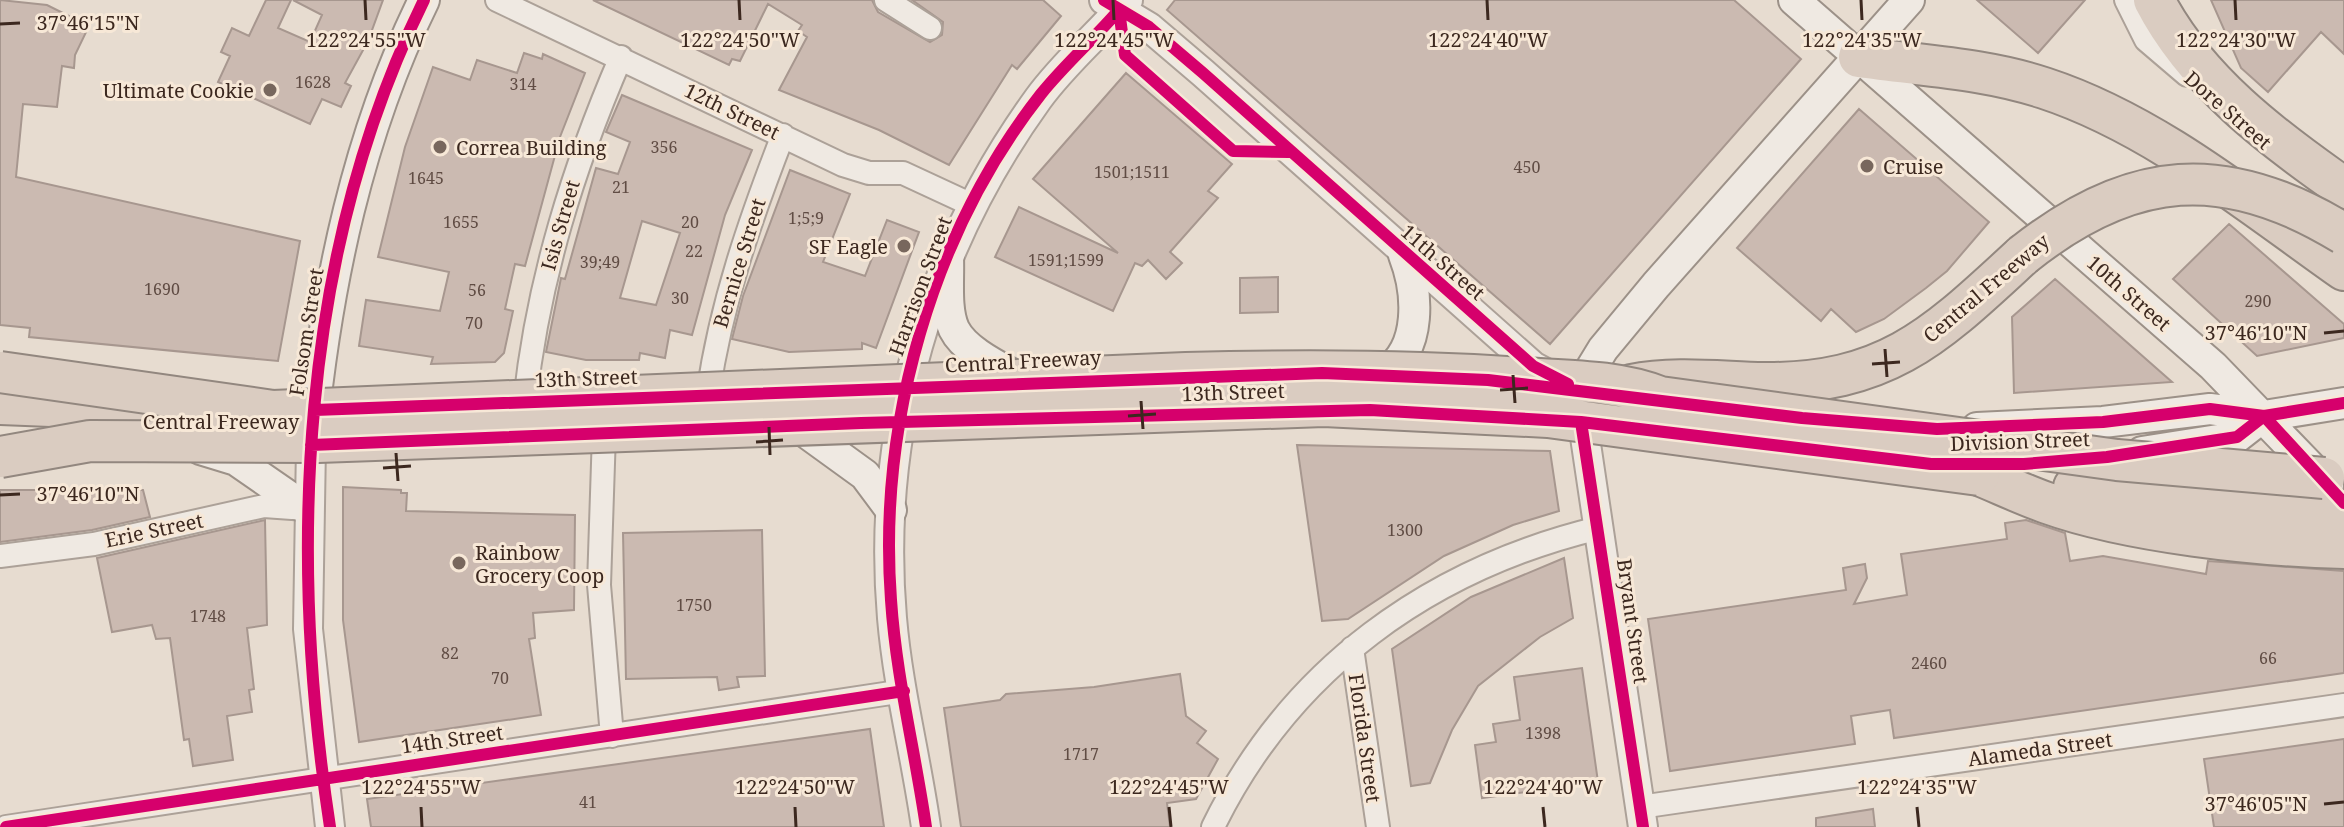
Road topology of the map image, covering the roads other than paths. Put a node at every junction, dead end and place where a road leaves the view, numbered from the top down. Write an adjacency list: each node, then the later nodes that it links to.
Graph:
1 (424, 0): 30 (main road, Folsom Street)
2 (497, 0): 10 (street, 12th Street)
3 (886, 0): 9 (street)
4 (1794, 0): 11 (main road, 10th Street)
5 (1909, 0): 11 (main road)
6 (2126, 0): 15 (street, Dore Street)
7 (2154, 0): 13 (highway)
8 (1117, 3): 14 (street, Harrison Street); 17 (street, 11th Street)
9 (930, 28)
10 (621, 57): 12 (street, 12th Street); 27 (street, Isis Street)
11 (1859, 57): 19 (highway); 25 (main road); 32 (main road, 10th Street)
12 (783, 135): 14 (street, 12th Street); 26 (street, Bernice Street)
13 (2344, 188)
14 (972, 205): 18 (street, Harrison Street)
15 (2344, 209)
16 (2344, 234): 23 (highway, Central Freeway, bridge)
17 (1404, 255): 21 (main road); 25 (street, 11th Street)
18 (948, 258): 22 (main road); 24 (street, Harrison Street)
19 (2344, 270)
20 (0, 372): 31 (highway, bridge)
21 (1384, 373): 22 (main road, 13th Street); 25 (main road, 13th Street)
22 (1028, 383): 24 (main road, 13th Street)
23 (1631, 385): 31 (highway, Central Freeway, bridge); 43 (highway, bridge)
24 (906, 387): 26 (main road, 13th Street); 33 (street, Harrison Street)
25 (1578, 390): 32 (main road, Division Street); 34 (street, Bryant Street)
26 (708, 394): 27 (main road, 13th Street)
27 (525, 401): 30 (main road, 13th Street)
28 (0, 403): 30 (main road, 13th Street); 31 (highway, bridge)
29 (2344, 403): 32 (main road, Division Street)
30 (315, 410): 40 (main road, Folsom Street)
31 (273, 411)
32 (2264, 416): 34 (main road, Division Street); 44 (main road, 10th Street)
33 (899, 422): 34 (main road, 13th Street); 35 (main road, 13th Street); 46 (street, Harrison Street)
34 (1581, 422): 48 (street, Bryant Street)
35 (796, 425): 36 (main road, 13th Street); 46 (main road)
36 (604, 433): 40 (main road, 13th Street); 54 (street)
37 (90, 441): 38 (highway, bridge); 41 (highway, bridge); 42 (highway, Central Freeway, bridge)
38 (0, 442): 39 (main road, 13th Street)
39 (183, 444): 40 (main road, 13th Street); 45 (main road)
40 (311, 445): 45 (street, Folsom Street)
41 (0, 457)
42 (1979, 475): 47 (highway); 49 (highway)
43 (2344, 479)
44 (2344, 503)
45 (307, 509): 50 (street, Erie Street); 55 (street, Folsom Street)
46 (891, 510): 52 (street, Harrison Street)
47 (2344, 511)
48 (1599, 528): 51 (street); 56 (street, Bryant Street)
49 (2344, 548)
50 (0, 556)
51 (1352, 648): 61 (street); 62 (street, Florida Street)
52 (904, 691): 54 (street, 14th Street); 60 (street, Harrison Street)
53 (2344, 705): 56 (street, Alameda Street)
54 (612, 736): 55 (street, 14th Street)
55 (323, 780): 57 (street, 14th Street); 59 (street, Folsom Street)
56 (1642, 817)
57 (33, 825): 58 (street, 14th Street)
58 (6, 827)
59 (330, 827)
60 (926, 827)
61 (1213, 827)
62 (1378, 827)

